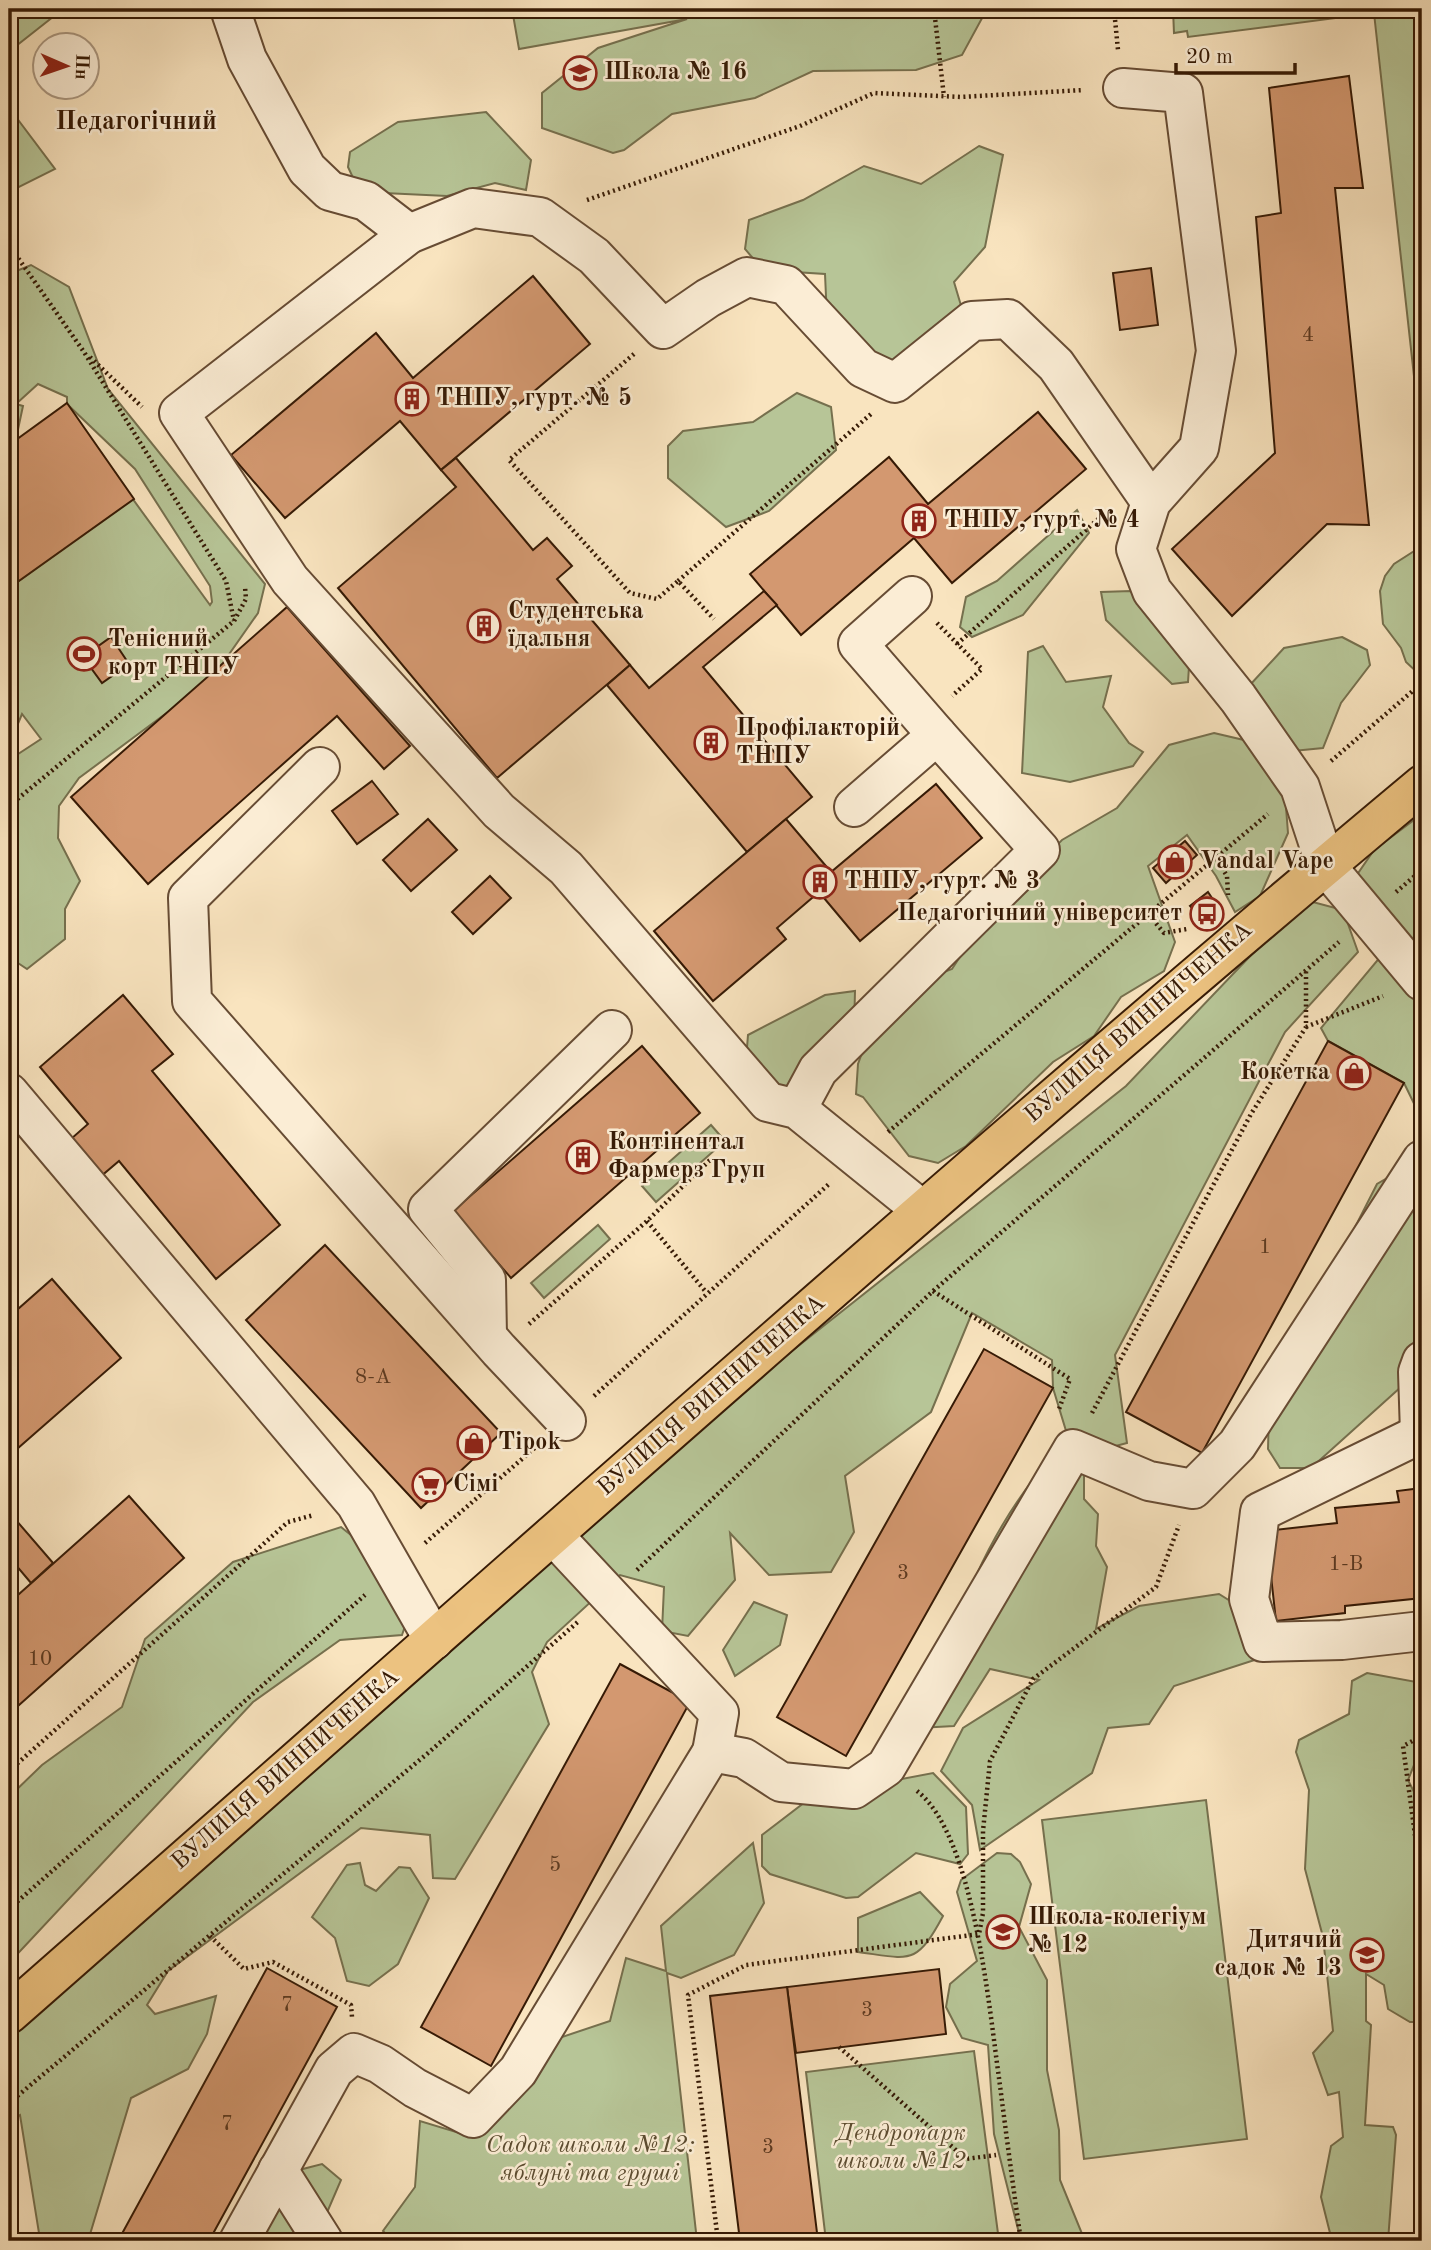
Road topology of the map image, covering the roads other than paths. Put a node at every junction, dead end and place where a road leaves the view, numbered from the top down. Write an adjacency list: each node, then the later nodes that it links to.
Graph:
1 (230, 9): 3 (lane)
2 (1106, 89): 4 (lane)
3 (409, 234): 4 (lane); 14 (lane)
4 (1151, 502): 10 (lane)
5 (912, 596): 6 (lane)
6 (931, 728): 9 (lane); 14 (lane)
7 (320, 767): 17 (lane)
8 (1422, 785): 10 (main road, ВУЛИЦЯ ВИННИЧЕНКА)
9 (854, 807)
10 (1326, 866): 11 (lane); 16 (main road, ВУЛИЦЯ ВИННИЧЕНКА)
11 (1422, 980)
12 (612, 1030): 17 (lane)
13 (9, 1093): 23 (lane)
14 (797, 1109): 16 (lane)
15 (1422, 1160): 24 (lane)
16 (922, 1210): 21 (main road, ВУЛИЦЯ ВИННИЧЕНКА)
17 (493, 1343): 19 (lane)
18 (1422, 1361): 20 (lane)
19 (566, 1421)
20 (1421, 1433): 22 (lane)
21 (553, 1535): 23 (main road, ВУЛИЦЯ ВИННИЧЕНКА); 24 (lane)
22 (1422, 1631)
23 (434, 1640): 25 (main road, ВУЛИЦЯ ВИННИЧЕНКА)
24 (712, 1752): 26 (lane)
25 (9, 2014)
26 (278, 2170): 27 (lane); 28 (lane)
27 (239, 2241)
28 (323, 2241)

